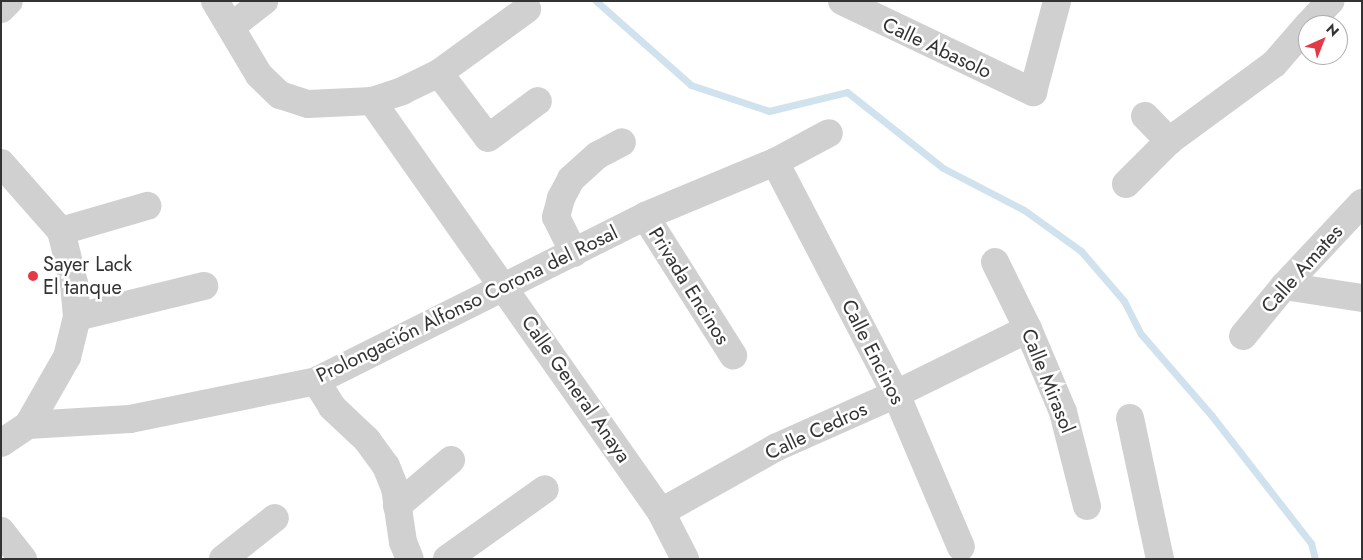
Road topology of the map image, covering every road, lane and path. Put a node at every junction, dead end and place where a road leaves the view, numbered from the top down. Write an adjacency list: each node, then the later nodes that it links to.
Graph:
1 (9, 1): 7 (street)
2 (215, 1): 10 (street)
3 (264, 1): 10 (street)
4 (842, 1): 5 (street, Calle Abasolo)
5 (1057, 1)
6 (1330, 1): 9 (street)
7 (1, 9)
8 (528, 9): 12 (street)
9 (1317, 15)
10 (232, 26): 13 (street)
11 (1298, 36): 17 (street)
12 (438, 73): 13 (street); 14 (street)
13 (372, 101): 29 (street, Calle General Anaya)
14 (538, 102)
15 (1145, 116): 17 (street)
16 (829, 133): 19 (street, Prolongación Alfonso Corona del Rosal)
17 (1169, 141): 21 (street)
18 (622, 142): 26 (street)
19 (774, 162): 24 (street, Prolongación Alfonso Corona del Rosal); 37 (street, Calle Encinos)
20 (1, 164): 25 (street)
21 (1126, 184)
22 (1362, 203): 30 (street, Calle Amates)
23 (147, 206): 25 (street)
24 (645, 216): 26 (street, Prolongación Alfonso Corona del Rosal); 35 (street, Privada Encinos)
25 (65, 230): 32 (street)
26 (574, 253): 29 (street, Prolongación Alfonso Corona del Rosal)
27 (995, 262): 33 (street, Calle Mirasol)
28 (204, 286): 32 (street)
29 (505, 286): 36 (street, Prolongación Alfonso Corona del Rosal); 45 (street, Calle General Anaya)
30 (1284, 286): 31 (street); 34 (street, Calle Amates)
31 (1362, 298)
32 (77, 317): 39 (street)
33 (1028, 329): 37 (street, Calle Cedros); 44 (street, Calle Mirasol)
34 (1243, 336)
35 (733, 355)
36 (316, 381): 39 (street, Prolongación Alfonso Corona del Rosal); 43 (street)
37 (896, 394): 45 (street, Calle Cedros); 48 (street, Calle Encinos)
38 (1130, 418): 54 (street)
39 (28, 425): 40 (street)
40 (1, 443)
41 (451, 460): 43 (street)
42 (545, 489): 52 (street)
43 (397, 506): 51 (street)
44 (1087, 506)
45 (661, 512): 53 (street, Calle General Anaya)
46 (275, 518): 50 (street)
47 (1, 531): 49 (street)
48 (961, 546)
49 (23, 559)
50 (222, 559)
51 (410, 559)
52 (447, 559)
53 (685, 559)
54 (1160, 559)

